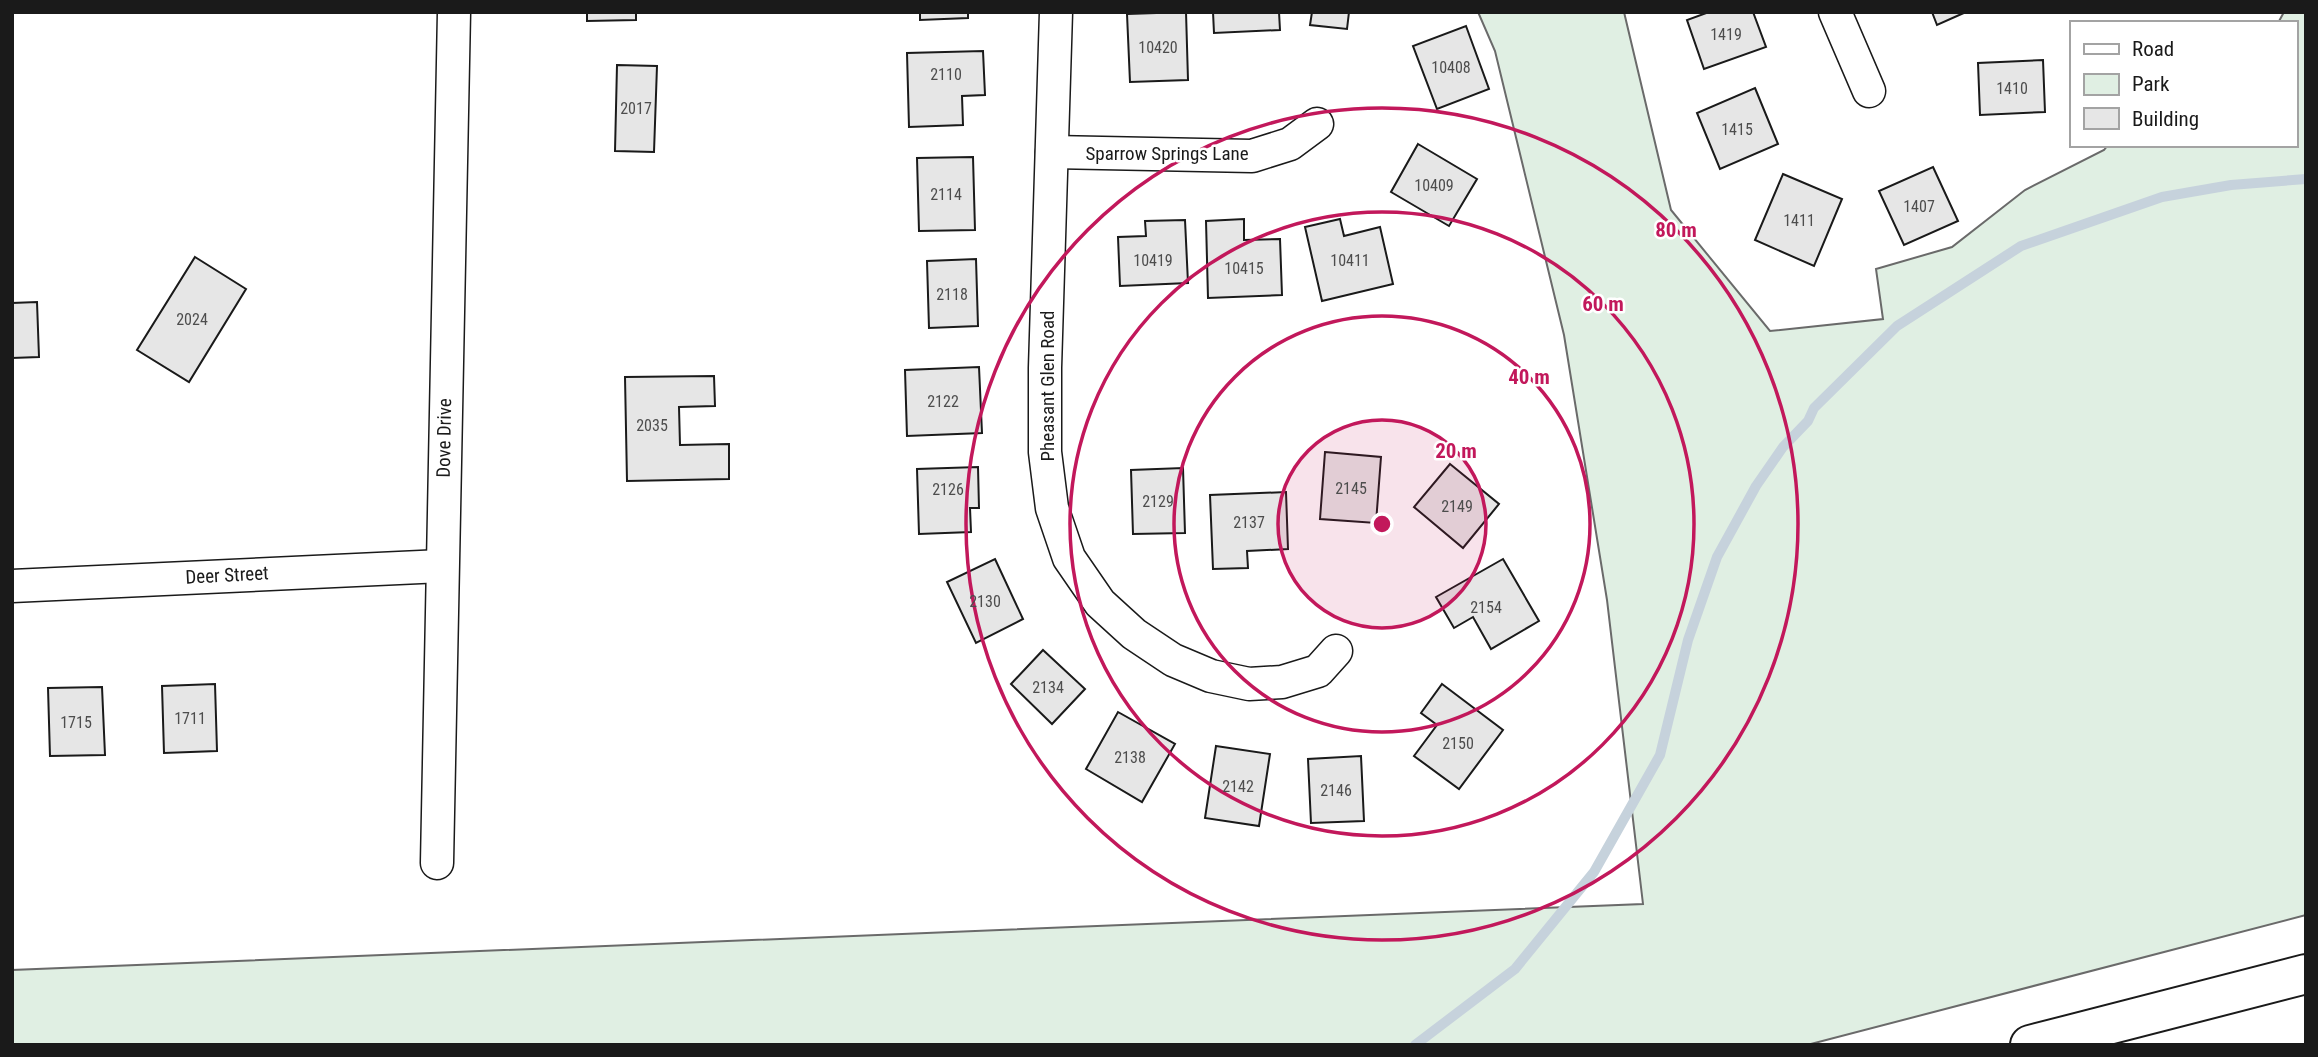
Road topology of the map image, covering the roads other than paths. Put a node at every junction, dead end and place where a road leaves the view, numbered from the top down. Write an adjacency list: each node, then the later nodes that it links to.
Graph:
1 (454, 12): 7 (street, Dove Drive)
2 (1056, 12): 6 (street, Pheasant Glen Road)
3 (1835, 12): 4 (street)
4 (1869, 91)
5 (1317, 124): 6 (street, Sparrow Springs Lane)
6 (1052, 152): 9 (street, Pheasant Glen Road)
7 (442, 566): 8 (street, Deer Street); 10 (street, Dove Drive)
8 (12, 586)
9 (1336, 651)
10 (437, 863)
11 (2306, 974): 12 (highway)
12 (2030, 1045)

